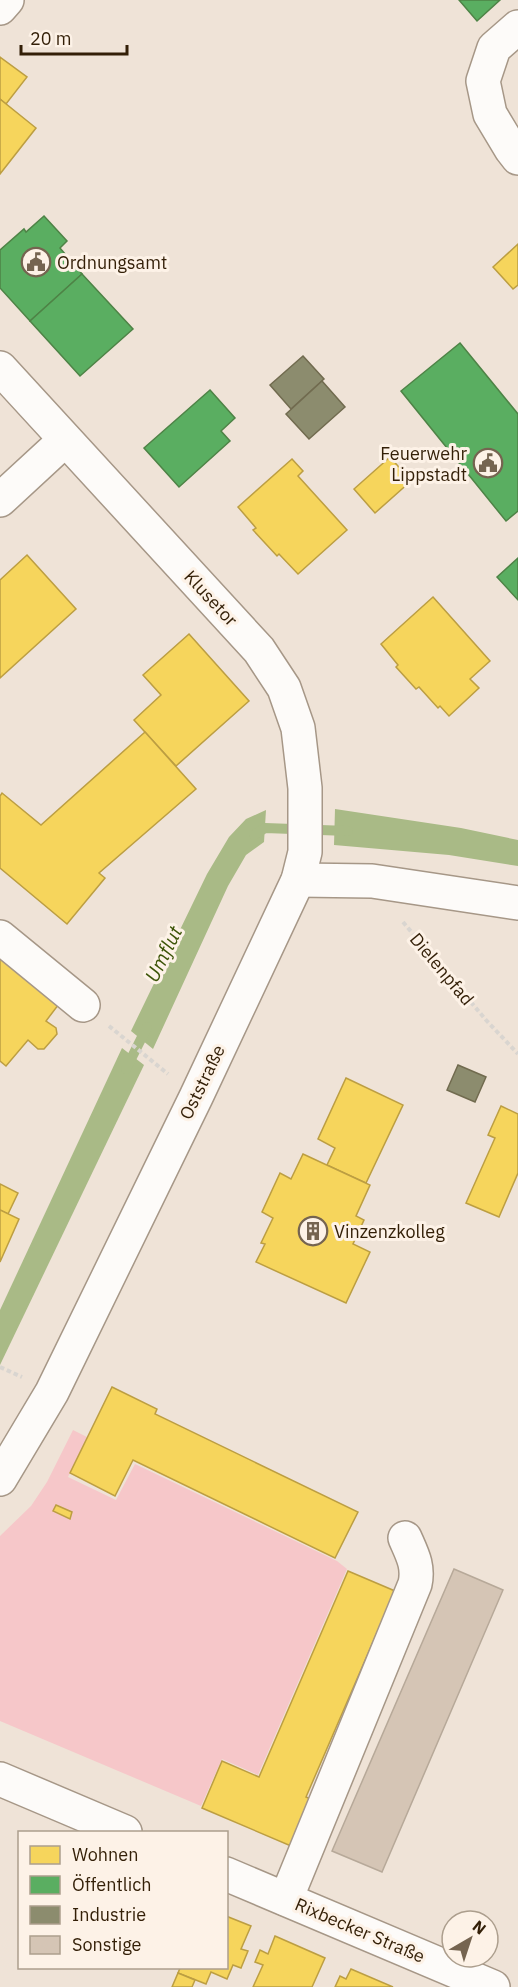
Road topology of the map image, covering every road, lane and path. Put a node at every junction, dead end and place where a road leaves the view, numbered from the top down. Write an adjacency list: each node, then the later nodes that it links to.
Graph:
1 (7, 0): 2 (street)
2 (0, 8)
3 (518, 27): 4 (street)
4 (518, 158)
5 (0, 368): 6 (street, Klusetor)
6 (66, 440): 7 (street); 8 (street, Klusetor)
7 (0, 500)
8 (301, 866): 9 (street); 18 (street, Oststraße)
9 (372, 881): 10 (street); 14 (path, Dielenpfad)
10 (518, 903)
11 (0, 937): 12 (street)
12 (83, 1005)
13 (109, 1026): 15 (path)
14 (518, 1054)
15 (166, 1073)
16 (0, 1367): 17 (path)
17 (7, 1370)
18 (0, 1479)
19 (405, 1538): 23 (street)
20 (0, 1779): 21 (street)
21 (120, 1831)
22 (228, 1876): 23 (street, Rixbecker Straße)
23 (286, 1899): 24 (street, Rixbecker Straße)
24 (493, 1987)

